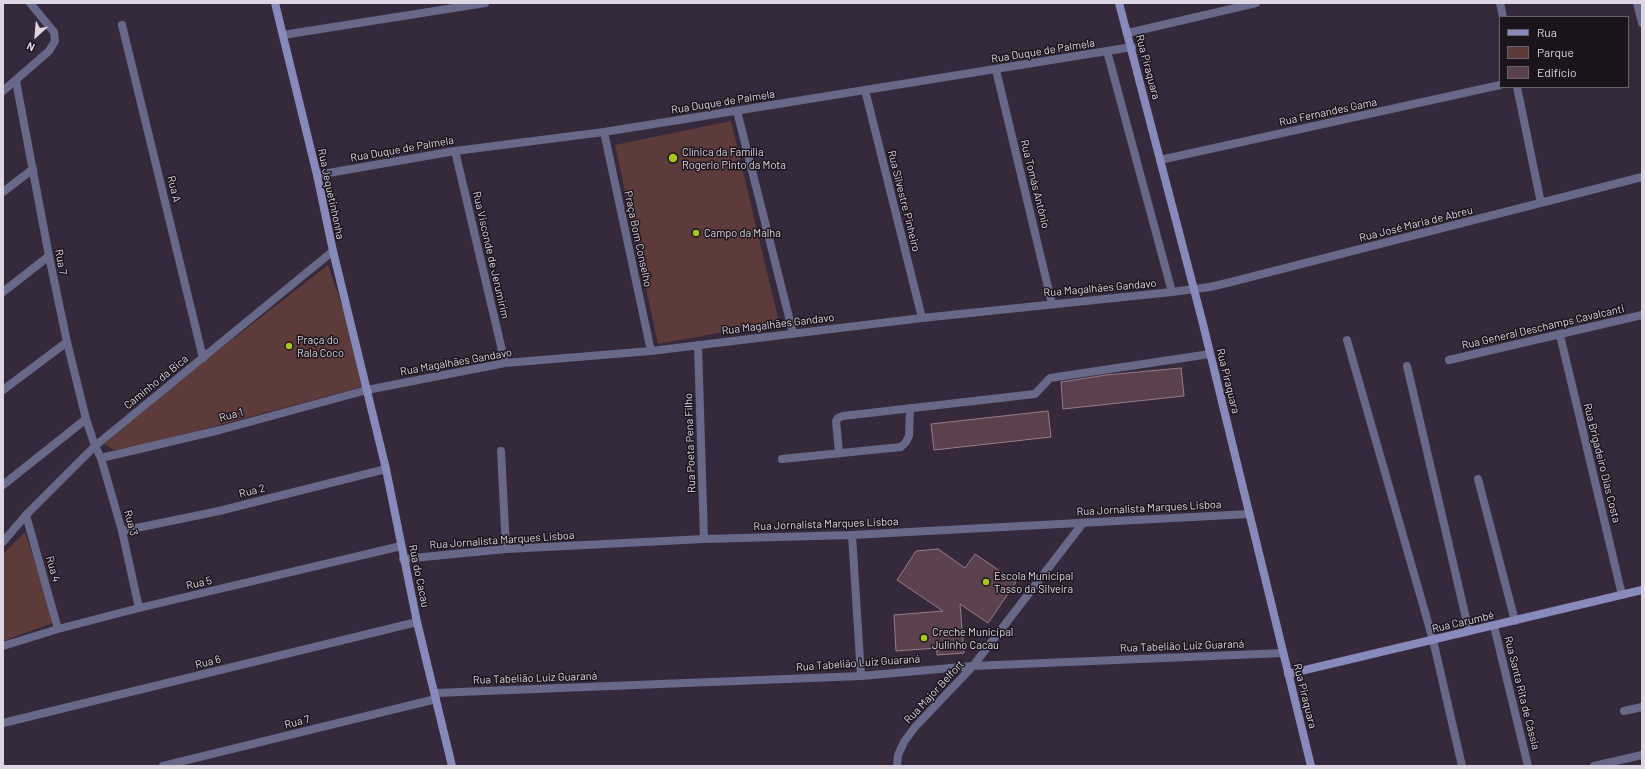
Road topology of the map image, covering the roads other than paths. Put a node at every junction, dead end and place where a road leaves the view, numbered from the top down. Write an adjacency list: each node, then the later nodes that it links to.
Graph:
1 (30, 3): 16 (street)
2 (274, 3): 12 (street, Rua Jequetinhonha)
3 (485, 3): 12 (street)
4 (1119, 3): 11 (street, Rua Piraquara)
5 (1256, 3): 11 (street)
6 (1500, 3): 8 (street)
7 (1637, 3): 9 (street)
8 (1502, 16)
9 (1642, 23)
10 (122, 25): 45 (street, Rua A)
11 (1128, 33): 13 (street, Rua Piraquara)
12 (282, 35): 26 (street, Rua Jequetinhonha)
13 (1132, 47): 14 (street, Rua Duque de Palmela); 24 (street, Rua Piraquara)
14 (1107, 51): 15 (street, Rua Duque de Palmela); 34 (street)
15 (996, 70): 19 (street, Rua Duque de Palmela); 35 (street, Rua Tomás Antônio)
16 (16, 81): 20 (street); 25 (street, Rua 7)
17 (1499, 85): 24 (street, Rua Fernandes Gama)
18 (1517, 88): 29 (street)
19 (865, 90): 21 (street, Rua Duque de Palmela); 37 (street, Rua Silvestre Pinheiro)
20 (3, 91)
21 (737, 111): 22 (street, Rua Duque de Palmela); 38 (street)
22 (604, 132): 23 (street, Rua Duque de Palmela); 43 (street, Praça Bom Conselho)
23 (455, 151): 26 (street, Rua Duque de Palmela); 47 (street, Rua Visconde de Jerumirim)
24 (1160, 160): 32 (street, Rua Piraquara)
25 (33, 169): 28 (street); 31 (street, Rua 7)
26 (317, 175): 30 (street, Rua Jequetinhonha)
27 (1642, 177): 29 (street, Rua José Maria de Abreu)
28 (3, 192)
29 (1542, 203): 32 (street, Rua José Maria de Abreu)
30 (333, 251): 45 (street, Caminho da Bica); 50 (street, Rua Jequetinhonha)
31 (49, 256): 33 (street); 41 (street, Rua 7)
32 (1194, 289): 34 (street, Rua Magalhães Gandavo); 44 (street, Rua Piraquara)
33 (3, 292)
34 (1172, 292): 35 (street, Rua Magalhães Gandavo)
35 (1052, 304): 37 (street, Rua Magalhães Gandavo)
36 (1642, 315): 39 (street, Rua General Deschamps Cavalcanti)
37 (922, 318): 38 (street, Rua Magalhães Gandavo)
38 (793, 333): 42 (street, Rua Magalhães Gandavo)
39 (1560, 336): 46 (street, Rua General Deschamps Cavalcanti); 72 (street, Rua Brigadeiro Dias Costa)
40 (1347, 340): 79 (street)
41 (67, 342): 49 (street); 52 (street, Rua 7)
42 (698, 345): 43 (street, Rua Magalhães Gandavo); 66 (street, Rua Poeta Pena Filho)
43 (651, 351): 47 (street, Rua Magalhães Gandavo)
44 (1210, 354): 51 (street); 61 (street, Rua Piraquara)
45 (203, 358): 53 (street, Caminho da Bica)
46 (1449, 360)
47 (504, 364): 50 (street, Rua Magalhães Gandavo)
48 (1407, 366): 78 (street)
49 (3, 390)
50 (367, 390): 56 (street, Rua 1); 58 (street, Rua do Cacau)
51 (910, 408): 55 (street); 55 (street)
52 (86, 419): 53 (street, Rua 7); 60 (street)
53 (95, 446): 56 (street, Rua 3); 62 (street, Caminho da Bica)
54 (501, 451): 69 (street)
55 (839, 452): 57 (street)
56 (101, 458): 64 (street, Rua 3)
57 (782, 458)
58 (386, 469): 64 (street, Rua 2); 68 (street, Rua do Cacau)
59 (1478, 479): 74 (street)
60 (3, 485)
61 (1249, 514): 63 (street, Rua Jornalista Marques Lisboa); 81 (street, Rua Piraquara)
62 (26, 515): 67 (street, Caminho da Bica); 77 (street, Rua 4)
63 (1083, 523): 65 (street, Rua Jornalista Marques Lisboa); 82 (street, Rua Major Belfort)
64 (122, 531): 73 (street, Rua 3)
65 (852, 535): 66 (street, Rua Jornalista Marques Lisboa); 84 (street)
66 (704, 539): 69 (street, Rua Jornalista Marques Lisboa)
67 (3, 542)
68 (401, 546): 70 (street, Rua do Cacau); 73 (street, Rua 5)
69 (506, 549): 70 (street, Rua Jornalista Marques Lisboa)
70 (403, 559): 75 (street, Rua do Cacau)
71 (1642, 590): 72 (street, Rua Carumbé)
72 (1622, 595): 74 (street, Rua Carumbé)
73 (139, 608): 77 (street, Rua 5)
74 (1515, 621): 76 (street, Rua Carumbé)
75 (417, 622): 85 (street, Rua do Cacau); 88 (street, Rua 6)
76 (1494, 626): 78 (street, Rua Carumbé); 95 (street, Rua Santa Rita de Cássia)
77 (58, 629): 80 (street, Rua 5)
78 (1469, 631): 79 (street, Rua Carumbé)
79 (1433, 640): 83 (street, Rua Carumbé); 94 (street)
80 (3, 646)
81 (1283, 653): 82 (street, Rua Tabelião Luiz Guaraná); 83 (street, Rua Piraquara)
82 (973, 666): 84 (street, Rua Tabelião Luiz Guaraná); 92 (street, Rua Major Belfort)
83 (1288, 674): 93 (street, Rua Piraquara)
84 (860, 676): 85 (street, Rua Tabelião Luiz Guaraná)
85 (435, 696): 90 (street, Rua 7); 91 (street, Rua do Cacau)
86 (1642, 707): 87 (street)
87 (1624, 711)
88 (3, 724)
89 (1642, 755): 96 (street)
90 (163, 766)
91 (452, 766)
92 (897, 766)
93 (1311, 766)
94 (1462, 766)
95 (1528, 766)
96 (1594, 766)

